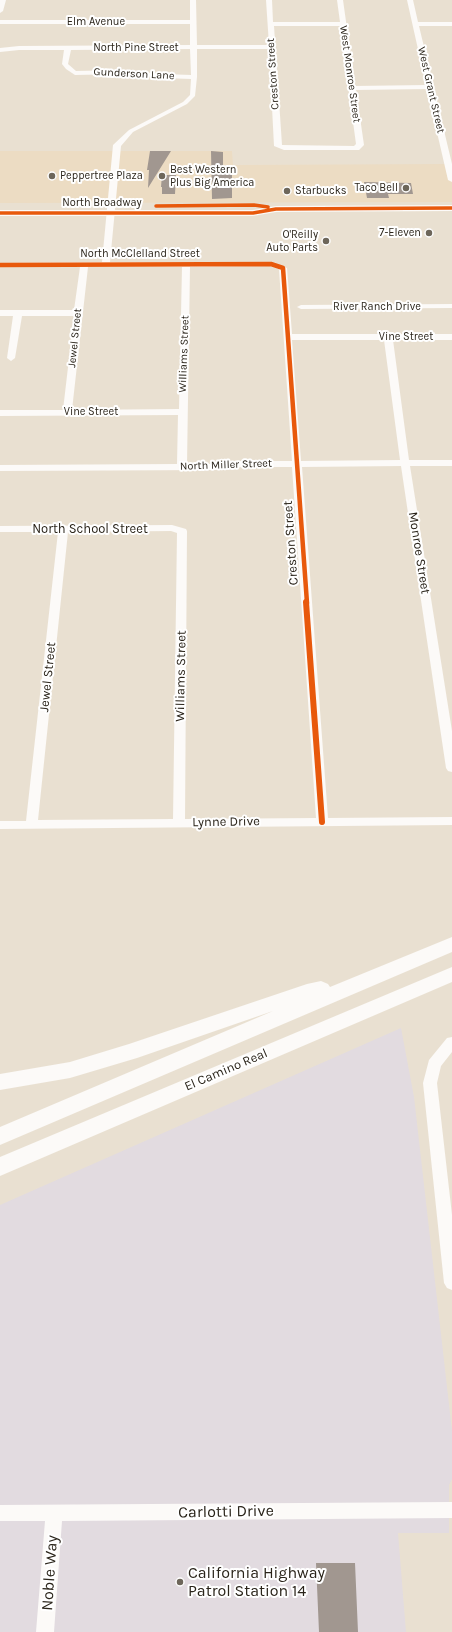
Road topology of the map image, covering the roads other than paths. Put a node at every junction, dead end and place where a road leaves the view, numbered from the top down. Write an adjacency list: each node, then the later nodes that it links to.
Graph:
1 (3, 0): 6 (street)
2 (193, 0): 8 (street)
3 (269, 0): 9 (street, Creston Street)
4 (340, 0): 10 (street, West Monroe Street)
5 (410, 0): 11 (street, West Grant Street)
6 (0, 11)
7 (0, 22): 8 (street, Elm Avenue)
8 (193, 22): 13 (street)
9 (270, 24): 10 (street); 14 (street, Creston Street)
10 (343, 24): 19 (street, West Monroe Street)
11 (416, 24): 12 (street); 18 (street, West Grant Street)
12 (452, 24)
13 (194, 47): 14 (street, North Pine Street); 15 (street, North Pine Street); 17 (street)
14 (272, 47): 20 (street, Creston Street)
15 (68, 48): 16 (street, North Pine Street); 17 (street, Gunderson Lane)
16 (0, 50)
17 (194, 76): 25 (street)
18 (431, 87): 19 (street); 21 (street, West Grant Street)
19 (353, 88): 20 (street, West Monroe Street)
20 (359, 147)
21 (448, 148): 22 (street, West Grant Street)
22 (452, 180)
23 (0, 207): 25 (main road, North Broadway)
24 (452, 208): 25 (main road, North Broadway)
25 (111, 210): 26 (main road, North Broadway); 28 (street)
26 (0, 213)
27 (84, 264): 28 (street, North McClelland Street); 29 (street, North McClelland Street); 36 (street, Jewel Street)
28 (106, 264): 30 (street, North McClelland Street)
29 (0, 265)
30 (186, 265): 31 (street, North McClelland Street); 43 (street, Williams Street)
31 (279, 265): 37 (street, Creston Street)
32 (452, 306): 33 (street, River Ranch Drive)
33 (301, 307)
34 (0, 313): 35 (street)
35 (18, 313): 36 (street); 40 (street)
36 (78, 313): 42 (street, Jewel Street)
37 (288, 337): 38 (street, Vine Street); 44 (street, Creston Street)
38 (388, 337): 39 (street, Vine Street); 45 (street, Monroe Street)
39 (452, 337)
40 (11, 358)
41 (0, 412): 42 (street, Vine Street)
42 (67, 412): 43 (street, Vine Street)
43 (182, 412): 47 (street, Williams Street)
44 (296, 464): 45 (street, North Miller Street); 47 (street, North Miller Street); 54 (street, Creston Street)
45 (405, 464): 46 (street, North Miller Street); 52 (street, Monroe Street)
46 (452, 464)
47 (182, 467): 48 (street, North Miller Street)
48 (0, 468)
49 (0, 529): 50 (street, North School Street)
50 (63, 529): 51 (street, North School Street); 57 (street, Jewel Street)
51 (179, 530): 55 (street, Williams Street)
52 (452, 768)
53 (452, 821): 54 (street, Lynne Drive)
54 (322, 822): 55 (street, Lynne Drive)
55 (179, 823): 57 (street, Lynne Drive)
56 (0, 824): 57 (street, Lynne Drive)
57 (32, 824)
58 (452, 944): 60 (highway)
59 (452, 974): 64 (highway, El Camino Real)
60 (371, 978): 62 (highway); 63 (highway)
61 (452, 1042): 65 (street)
62 (0, 1082)
63 (0, 1136)
64 (0, 1167)
65 (452, 1283)
66 (452, 1510): 67 (street, Carlotti Drive)
67 (54, 1513): 68 (street, Carlotti Drive); 69 (street, Noble Way)
68 (0, 1514)
69 (46, 1632)

